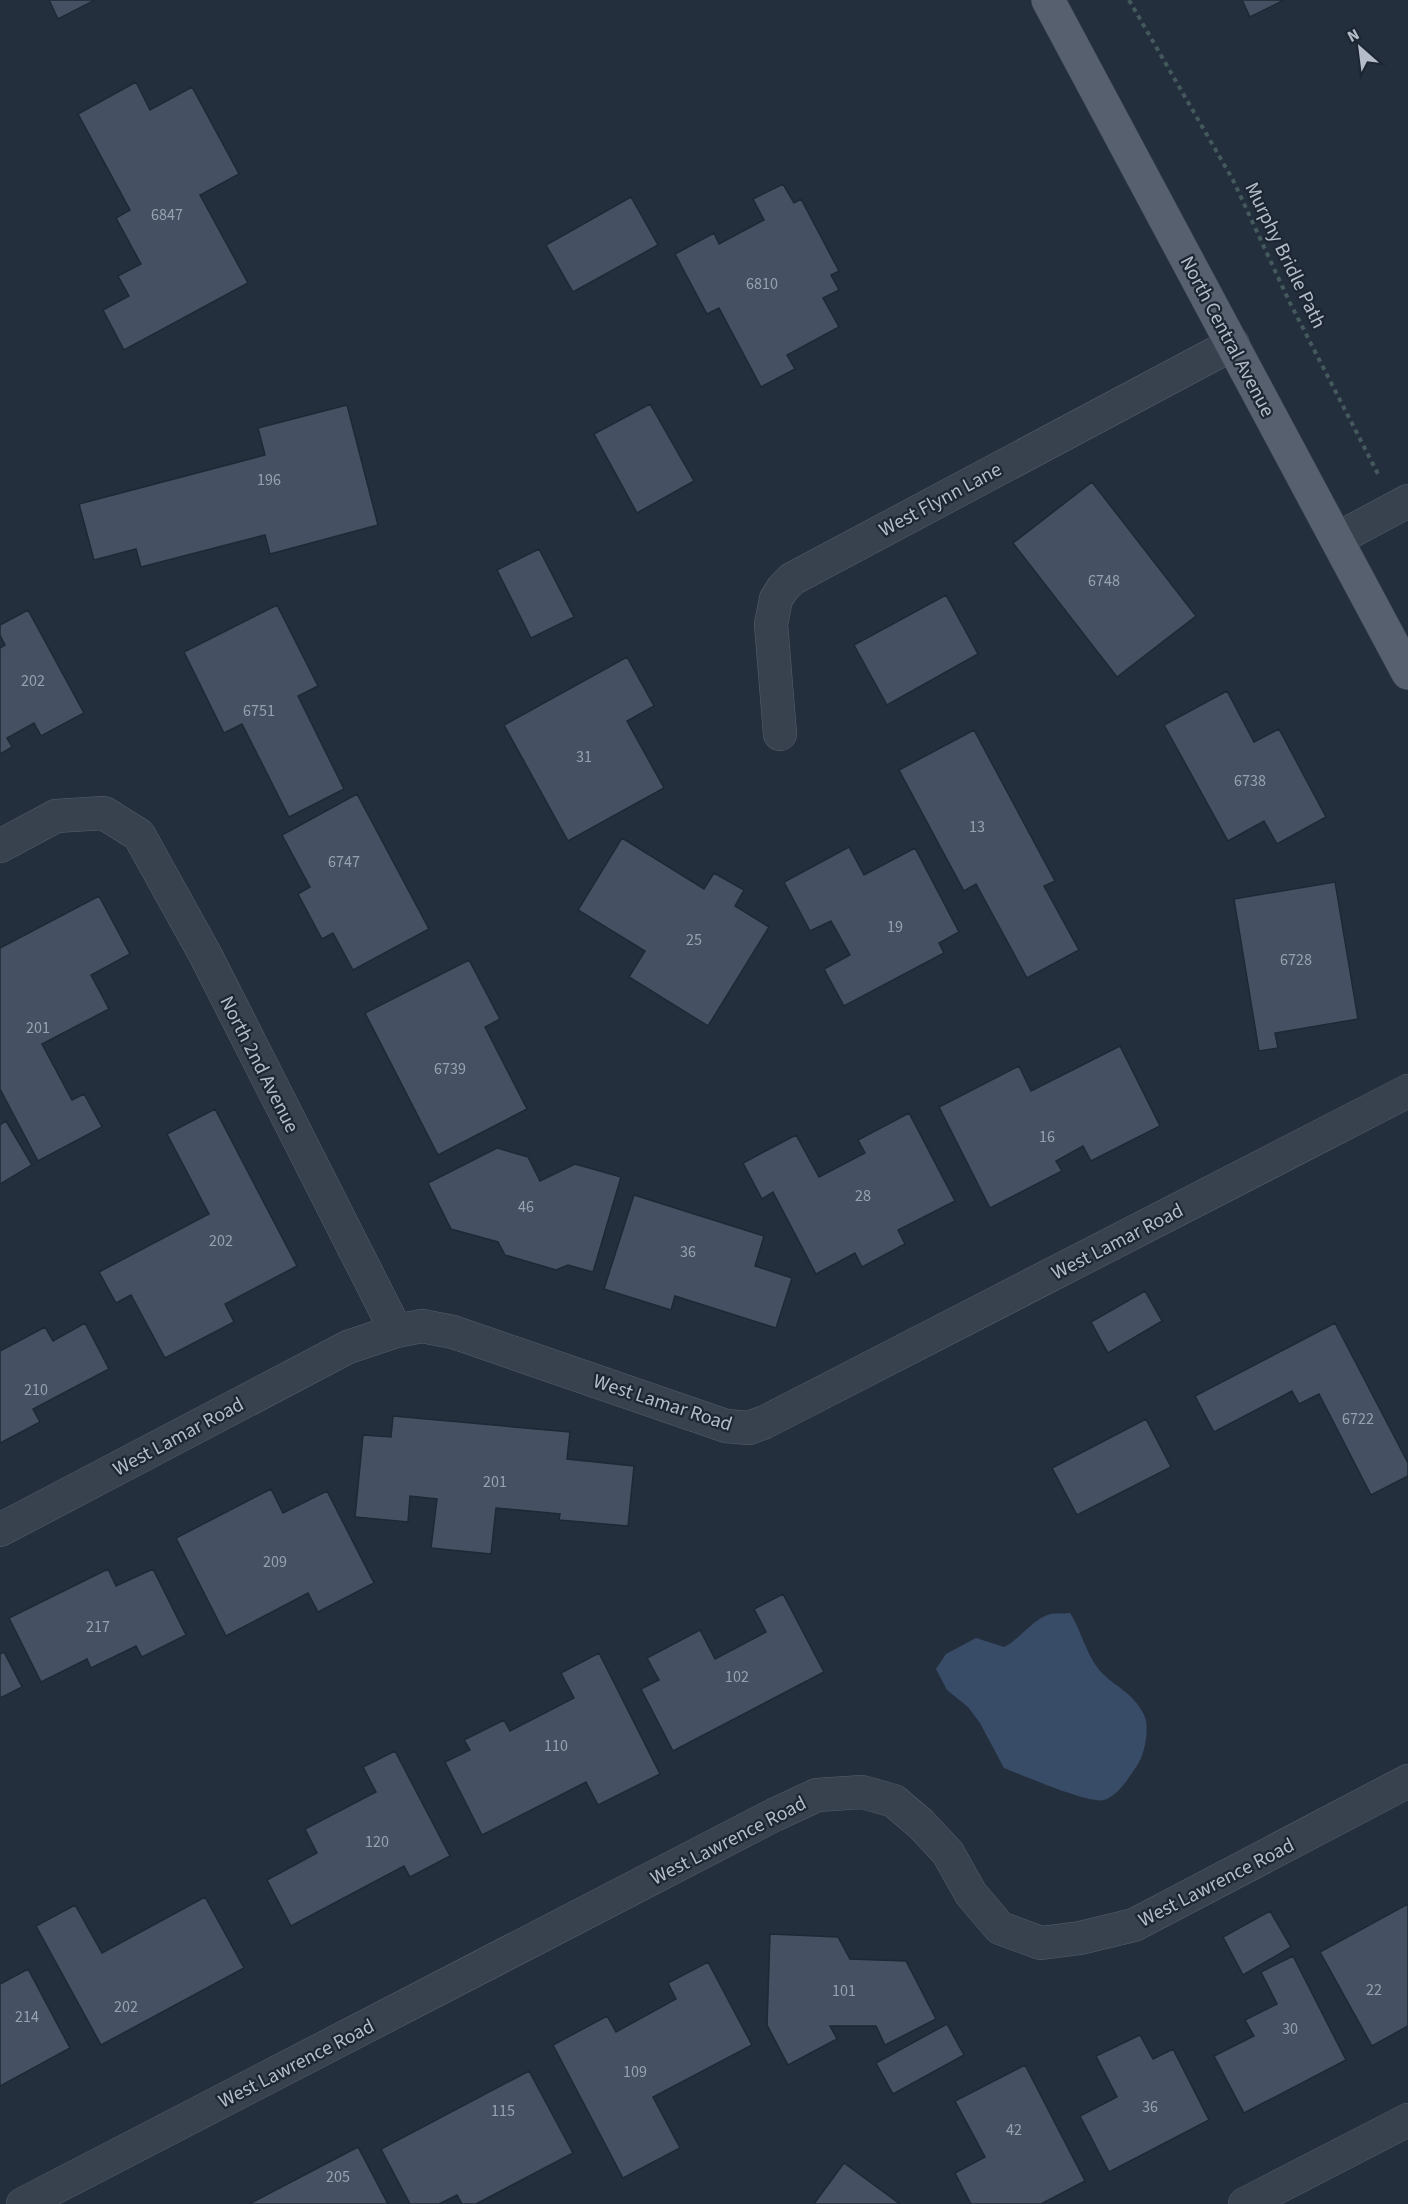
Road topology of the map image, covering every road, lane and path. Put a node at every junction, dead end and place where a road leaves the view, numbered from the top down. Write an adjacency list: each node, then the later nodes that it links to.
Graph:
1 (1048, 0): 3 (main road, North Central Avenue)
2 (1129, 0): 4 (path, Murphy Bridle Path)
3 (1233, 344): 5 (main road, North Central Avenue); 7 (street, West Flynn Lane)
4 (1402, 505): 5 (street)
5 (1337, 539): 6 (main road, North Central Avenue)
6 (1408, 673)
7 (780, 734)
8 (0, 846): 10 (street, North 2nd Avenue)
9 (1408, 1091): 10 (street, West Lamar Road)
10 (396, 1331): 11 (street, West Lamar Road)
11 (0, 1530)
12 (1408, 1781): 14 (street, West Lawrence Road)
13 (1408, 2120): 15 (street)
14 (23, 2204)
15 (1245, 2204)

